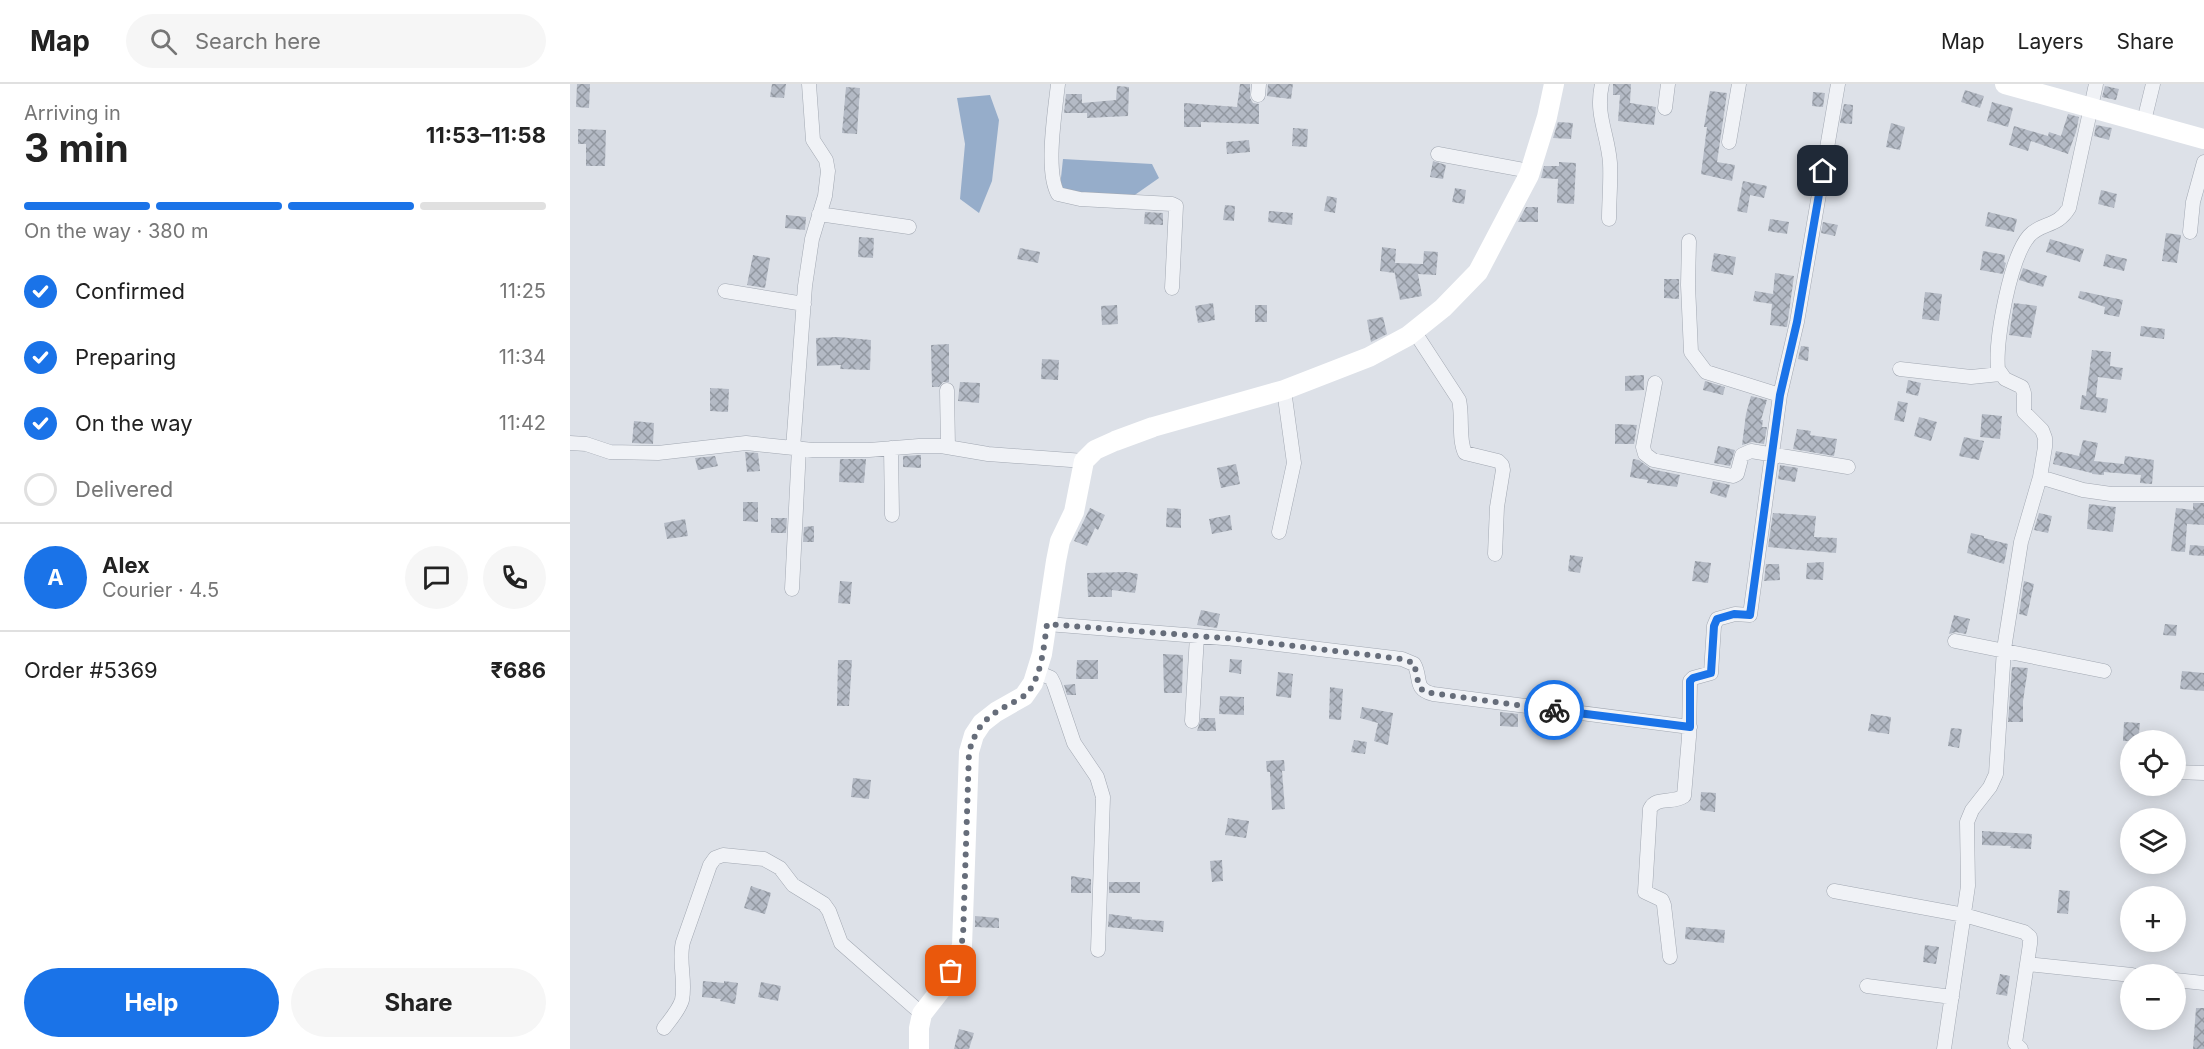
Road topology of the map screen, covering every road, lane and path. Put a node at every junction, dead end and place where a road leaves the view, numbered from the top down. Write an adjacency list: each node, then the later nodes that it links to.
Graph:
1 (809, 84): 19 (street)
2 (1058, 84): 24 (street)
3 (1554, 84): 18 (street)
4 (1602, 84): 20 (street)
5 (1668, 84): 12 (street)
6 (1739, 84): 15 (street)
7 (1838, 84): 33 (street)
8 (2006, 84): 11 (street)
9 (2096, 84): 11 (street)
10 (2152, 84): 13 (street)
11 (2092, 106): 13 (street); 29 (street)
12 (1665, 108)
13 (2144, 120): 14 (street)
14 (2204, 139)
15 (1729, 142)
16 (1438, 154): 18 (street)
17 (2204, 162): 22 (street)
18 (1530, 171): 27 (street)
19 (819, 214): 21 (street); 26 (street)
20 (1609, 219)
21 (909, 227)
22 (2190, 232)
23 (1689, 241): 33 (street)
24 (1172, 288)
25 (725, 291): 26 (street)
26 (804, 304): 36 (street)
27 (1414, 331): 32 (street); 45 (street)
28 (1900, 369): 29 (street)
29 (2000, 374): 41 (street)
30 (1655, 383): 38 (street)
31 (947, 390): 35 (street)
32 (1284, 390): 39 (street); 44 (street)
33 (1780, 395): 38 (street)
34 (570, 443): 36 (street)
35 (948, 447): 37 (street); 39 (street)
36 (796, 448): 37 (street); 46 (street)
37 (891, 448): 43 (street)
38 (1772, 453): 40 (street); 54 (street)
39 (1084, 461): 47 (street)
40 (1848, 467)
41 (2040, 477): 42 (street); 50 (street)
42 (2204, 494)
43 (892, 515)
44 (1279, 532)
45 (1495, 554)
46 (792, 589)
47 (1047, 624): 48 (street); 52 (street)
48 (1197, 636): 53 (street); 54 (street)
49 (1955, 641): 50 (street)
50 (2004, 649): 51 (street); 58 (street)
51 (2104, 671)
52 (1037, 672): 59 (street); 67 (street)
53 (1192, 721)
54 (1690, 727): 60 (street)
55 (2186, 772): 56 (street)
56 (2204, 773)
57 (1834, 891): 58 (street)
58 (1964, 915): 61 (street); 66 (street)
59 (1098, 950)
60 (1670, 957)
61 (2026, 964): 62 (street); 71 (street)
62 (2120, 974)
63 (2186, 981): 64 (street)
64 (2204, 983)
65 (1867, 986): 66 (street)
66 (1952, 997): 70 (street)
67 (922, 1014): 68 (street); 69 (street)
68 (664, 1028)
69 (919, 1049)
70 (1944, 1049)
71 (2021, 1049)

